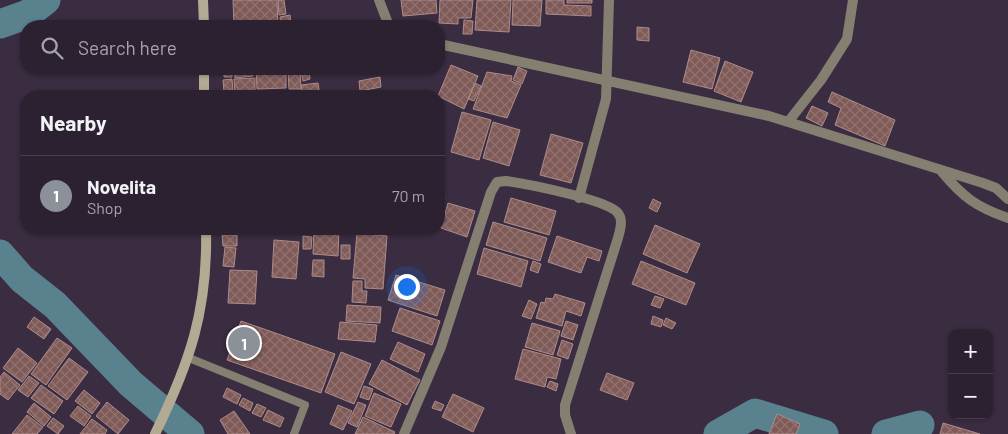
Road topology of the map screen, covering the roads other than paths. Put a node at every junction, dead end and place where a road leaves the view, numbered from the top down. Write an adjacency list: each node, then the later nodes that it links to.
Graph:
1 (203, 0): 5 (main road)
2 (379, 0): 6 (street)
3 (609, 0): 9 (street)
4 (853, 0): 11 (street)
5 (204, 20)
6 (387, 20)
7 (445, 45): 9 (street)
8 (204, 75): 10 (main road)
9 (606, 81): 11 (street); 13 (street)
10 (204, 90)
11 (788, 122): 12 (street)
12 (942, 172): 14 (street); 15 (street)
13 (579, 198): 20 (street); 21 (street)
14 (1008, 199)
15 (1008, 218)
16 (206, 235): 17 (main road)
17 (189, 358): 18 (main road); 19 (lane)
18 (157, 431)
19 (294, 434)
20 (404, 434)
21 (571, 434)

